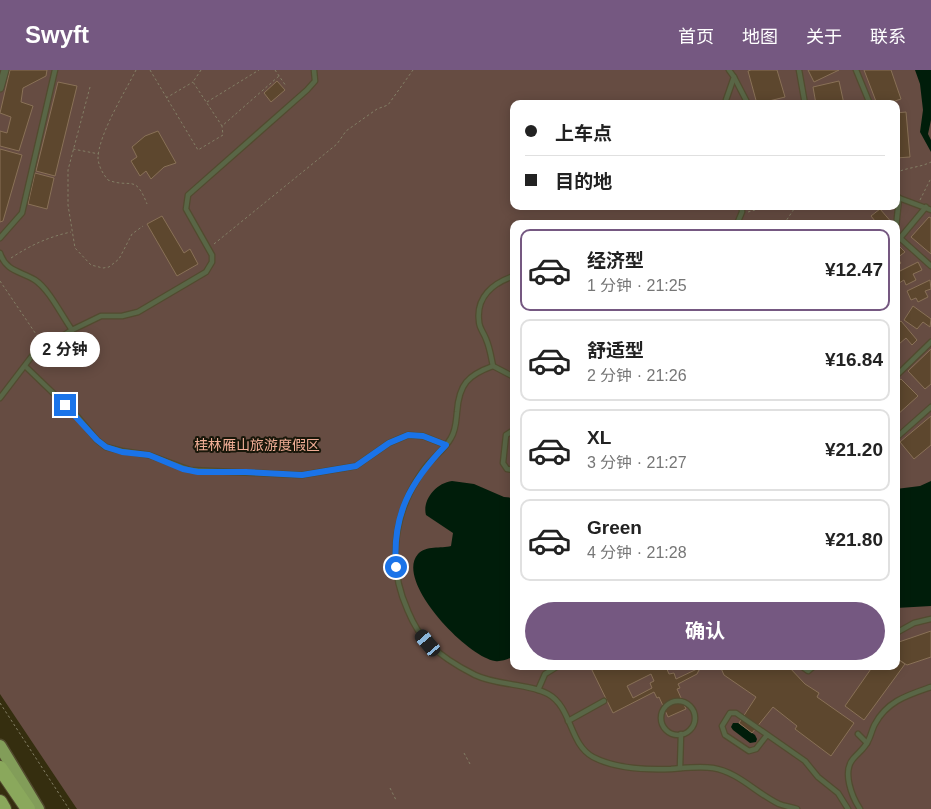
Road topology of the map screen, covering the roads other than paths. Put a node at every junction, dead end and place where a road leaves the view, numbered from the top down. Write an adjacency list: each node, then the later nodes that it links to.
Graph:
1 (5, 70): 8 (street)
2 (55, 70): 15 (lane)
3 (314, 70): 20 (lane)
4 (729, 70): 7 (lane)
5 (799, 70): 11 (lane)
6 (856, 70): 12 (lane)
7 (734, 77): 9 (lane); 10 (lane)
8 (0, 88)
9 (726, 100)
10 (746, 100)
11 (804, 100)
12 (868, 100)
13 (900, 197): 14 (lane)
14 (928, 208): 16 (lane)
15 (0, 238)
16 (902, 239): 18 (lane)
17 (0, 253): 20 (lane)
18 (931, 266)
19 (510, 278): 23 (lane)
20 (72, 330): 22 (lane)
21 (931, 342): 24 (lane)
22 (24, 366): 26 (lane); 30 (lane)
23 (493, 366): 25 (lane); 30 (lane)
24 (900, 372)
25 (510, 374)
26 (0, 398)
27 (931, 407): 29 (lane)
28 (510, 432): 31 (lane)
29 (900, 434)
30 (446, 445): 36 (lane)
31 (510, 469)
32 (931, 619): 33 (lane)
33 (900, 630)
34 (552, 670): 36 (lane)
35 (931, 687): 42 (lane)
36 (538, 690): 38 (lane)
37 (604, 702): 38 (lane)
38 (568, 721): 45 (lane)
39 (681, 734): 39 (lane); 45 (lane)
40 (858, 734): 42 (lane)
41 (767, 735): 41 (lane); 51 (lane)
42 (867, 743): 52 (lane)
43 (0, 746): 49 (main road)
44 (0, 768): 48 (highway)
45 (680, 768): 50 (lane)
46 (0, 802): 47 (highway)
47 (4, 809)
48 (28, 809)
49 (38, 809)
50 (797, 809)
51 (848, 809)
52 (860, 809)

